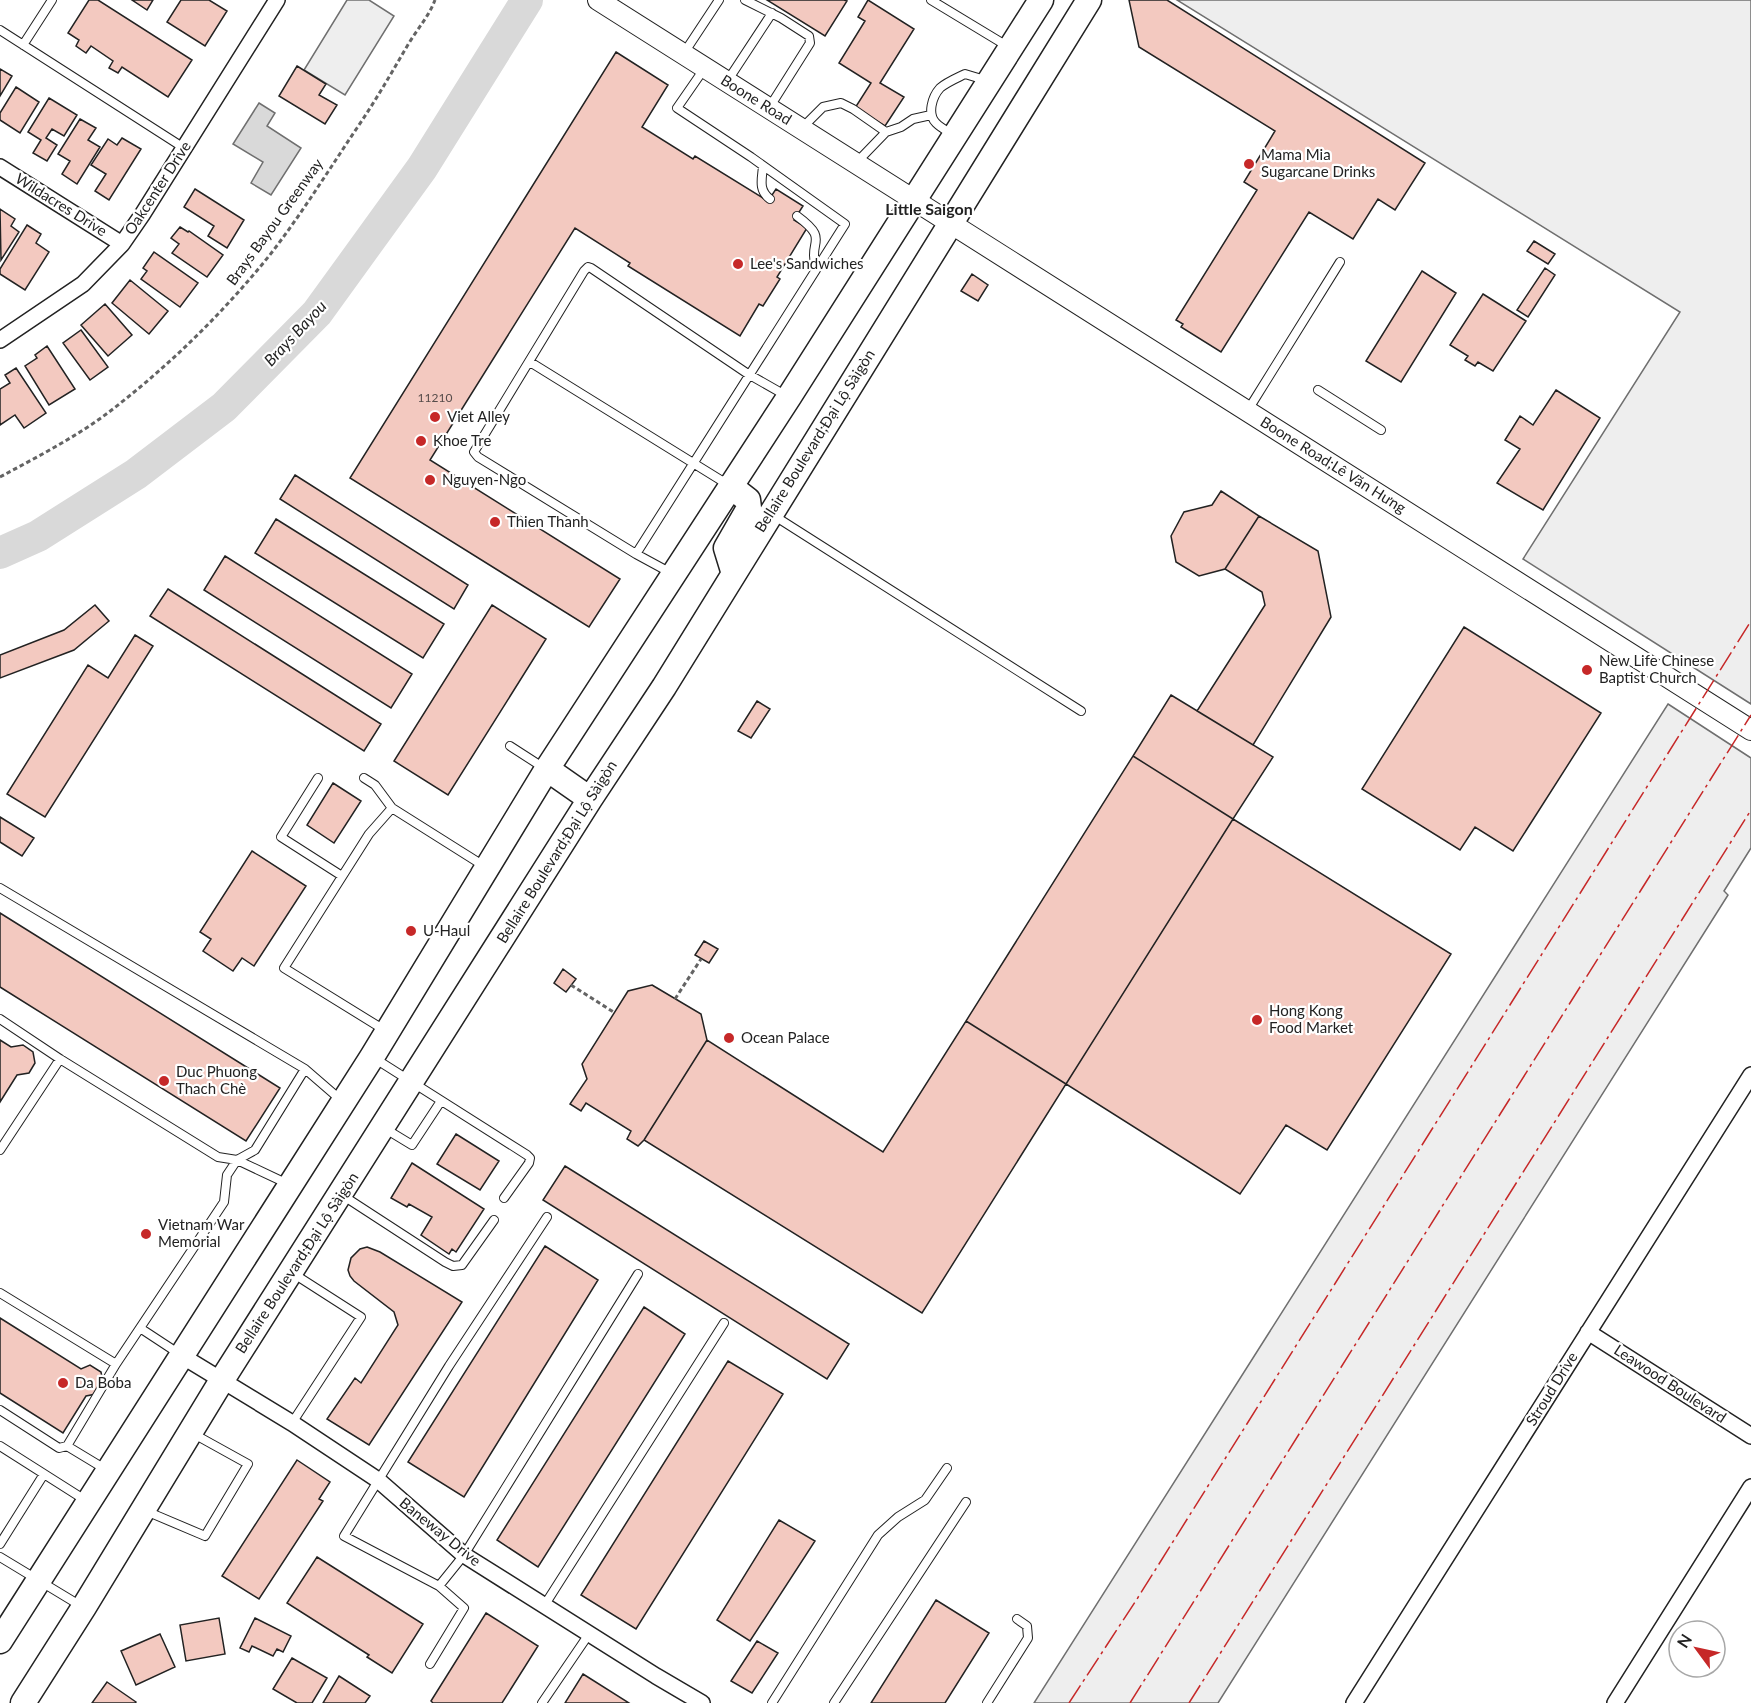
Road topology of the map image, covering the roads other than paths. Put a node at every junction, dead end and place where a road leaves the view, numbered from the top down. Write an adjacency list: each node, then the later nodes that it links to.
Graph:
1 (51, 0): 11 (lane)
2 (277, 0): 22 (street, Oakcenter Drive)
3 (598, 0): 13 (street, Boone Road)
4 (718, 0): 13 (lane)
5 (745, 0): 9 (lane)
6 (931, 0): 12 (lane)
7 (1041, 0): 12 (main road)
8 (1089, 0): 29 (main road, Bellaire Boulevard;Đại Lộ Sàigòn)
9 (772, 13): 16 (lane); 17 (lane)
10 (0, 30): 11 (lane)
11 (23, 45): 22 (lane)
12 (1010, 48): 15 (main road)
13 (683, 54): 14 (street, Boone Road)
14 (705, 68): 16 (street, Boone Road); 24 (lane)
15 (989, 81): 18 (lane); 21 (main road)
16 (727, 82): 17 (street, Boone Road)
17 (769, 108): 19 (street, Boone Road)
18 (931, 115): 20 (lane); 21 (lane)
19 (801, 129): 20 (lane); 23 (street, Boone Road)
20 (886, 132): 23 (lane)
21 (955, 136): 27 (main road)
22 (184, 148): 30 (street, Oakcenter Drive)
23 (855, 164): 27 (street, Boone Road)
24 (764, 166): 26 (lane); 32 (lane)
25 (0, 167): 30 (street, Wildacres Drive)
26 (770, 199)
27 (914, 201): 29 (street, Boone Road;Lê Văn Hưng); 37 (main road)
28 (797, 216): 32 (lane)
29 (950, 223): 38 (street, Boone Road;Lê Văn Hưng); 42 (main road, Bellaire Boulevard;Đại Lộ Sàigòn)
30 (122, 244): 33 (street, Oakcenter Drive)
31 (1340, 262): 38 (lane)
32 (816, 268): 35 (lane)
33 (0, 340)
34 (530, 362): 35 (lane); 40 (lane); 43 (lane)
35 (748, 374): 37 (lane); 40 (lane)
36 (1318, 390): 39 (lane)
37 (789, 397): 41 (main road)
38 (1247, 411): 47 (street, Boone Road;Lê Văn Hưng)
39 (1381, 430)
40 (692, 463): 41 (lane); 43 (lane)
41 (730, 486): 44 (main road); 45 (main road)
42 (771, 513): 45 (main road, Bellaire Boulevard;Đại Lộ Sàigòn); 46 (lane)
43 (636, 554): 44 (lane)
44 (674, 574): 49 (main road)
45 (734, 574): 52 (main road, Bellaire Boulevard;Đại Lộ Sàigòn)
46 (1081, 711)
47 (1751, 730)
48 (510, 746): 49 (lane)
49 (547, 770): 52 (main road); 54 (main road)
50 (318, 778): 55 (lane)
51 (364, 778): 53 (lane)
52 (590, 799): 63 (main road, Bellaire Boulevard;Đại Lộ Sàigòn)
53 (392, 808): 54 (lane); 55 (lane)
54 (488, 868): 58 (main road)
55 (342, 876): 58 (lane)
56 (0, 888): 61 (lane)
57 (0, 1019): 60 (lane)
58 (387, 1032): 59 (main road)
59 (372, 1057): 63 (lane); 65 (main road)
60 (60, 1059): 67 (lane); 68 (lane)
61 (305, 1069): 65 (lane); 68 (lane)
62 (1751, 1075): 79 (street, Stroud Drive)
63 (412, 1082): 64 (lane); 66 (main road, Bellaire Boulevard;Đại Lộ Sàigòn)
64 (441, 1101): 66 (lane); 71 (lane)
65 (343, 1102): 69 (main road)
66 (383, 1127): 70 (main road, Bellaire Boulevard;Đại Lộ Sàigòn)
67 (0, 1149)
68 (237, 1160): 69 (lane); 78 (lane)
69 (290, 1185): 80 (main road)
70 (340, 1194): 73 (lane); 74 (main road, Bellaire Boulevard;Đại Lộ Sàigòn)
71 (504, 1198)
72 (547, 1217): 92 (lane)
73 (494, 1220)
74 (291, 1272): 82 (main road, Bellaire Boulevard;Đại Lộ Sàigòn); 84 (lane)
75 (638, 1274): 98 (lane)
76 (0, 1293): 81 (lane)
77 (724, 1323): 102 (lane)
78 (140, 1328): 80 (lane); 81 (lane)
79 (1588, 1332): 86 (street, Leawood Boulevard); 114 (street, Stroud Drive)
80 (182, 1356): 82 (street, Baneway Drive); 90 (main road)
81 (116, 1364): 88 (lane)
82 (222, 1380): 84 (street, Baneway Drive); 85 (main road, Bellaire Boulevard;Đại Lộ Sàigòn)
83 (0, 1410): 88 (lane)
84 (292, 1423): 92 (street, Baneway Drive)
85 (190, 1432): 96 (main road, Bellaire Boulevard;Đại Lộ Sàigòn); 96 (lane)
86 (1751, 1436)
87 (0, 1446): 91 (lane)
88 (67, 1446): 90 (lane)
89 (947, 1468): 111 (lane)
90 (109, 1471): 94 (main road)
91 (44, 1474): 94 (lane); 97 (lane)
92 (378, 1480): 98 (street, Baneway Drive); 101 (lane)
93 (1751, 1487): 115 (street)
94 (88, 1502): 100 (main road)
95 (966, 1502): 112 (lane)
96 (142, 1510): 103 (main road, Bellaire Boulevard;Đại Lộ Sàigòn)
97 (0, 1544)
98 (464, 1555): 101 (lane); 102 (street, Baneway Drive)
99 (0, 1557): 100 (lane)
100 (39, 1581): 103 (lane); 106 (main road)
101 (439, 1586): 107 (lane)
102 (544, 1606): 105 (street, Baneway Drive)
103 (84, 1607): 108 (main road, Bellaire Boulevard;Đại Lộ Sàigòn)
104 (1017, 1619): 113 (lane)
105 (589, 1634): 109 (lane); 110 (street, Baneway Drive)
106 (0, 1641)
107 (430, 1664)
108 (23, 1703)
109 (542, 1703)
110 (702, 1703)
111 (772, 1703)
112 (834, 1703)
113 (987, 1703)
114 (1354, 1703)
115 (1615, 1703)

